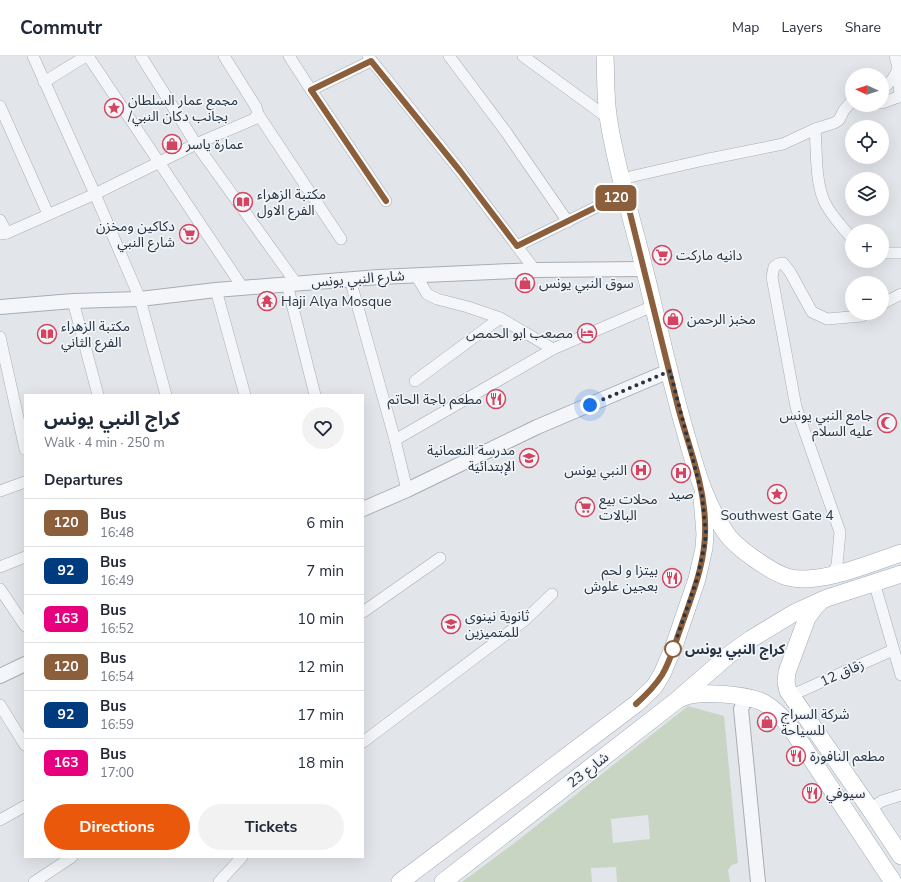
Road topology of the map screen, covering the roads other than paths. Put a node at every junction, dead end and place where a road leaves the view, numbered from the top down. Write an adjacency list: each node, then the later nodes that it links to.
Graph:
1 (33, 56): 12 (street)
2 (87, 56): 12 (street); 23 (street)
3 (141, 56): 22 (street)
4 (224, 56): 19 (street)
5 (289, 56): 14 (street)
6 (449, 56): 29 (street)
7 (523, 56): 20 (street)
8 (605, 56): 20 (main road)
9 (896, 56): 11 (street)
10 (369, 58): 14 (street); 33 (street)
11 (900, 65): 13 (street); 15 (street)
12 (44, 82): 25 (street)
13 (889, 84)
14 (311, 90): 26 (street)
15 (900, 96): 16 (street)
16 (889, 100)
17 (0, 106): 27 (street)
18 (845, 109): 21 (street)
19 (258, 114): 22 (street); 32 (street)
20 (608, 118): 24 (main road)
21 (816, 129): 24 (street); 30 (street)
22 (196, 144): 23 (street); 40 (street)
23 (160, 162): 25 (street); 41 (street)
24 (623, 186): 29 (street); 37 (main road)
25 (95, 194): 27 (street); 44 (street)
26 (386, 201)
27 (48, 214): 31 (street)
28 (0, 220): 31 (street)
29 (568, 222): 33 (street)
30 (845, 231)
31 (4, 234)
32 (341, 238)
33 (517, 246): 36 (street)
34 (889, 253): 35 (street)
35 (901, 253)
36 (535, 270): 37 (street, شارع النبي يونس); 38 (street, شارع النبي يونس)
37 (645, 270): 47 (main road)
38 (416, 275): 39 (street, شارع النبي يونس); 49 (street)
39 (350, 279): 40 (street, شارع النبي يونس); 59 (street)
40 (291, 284): 41 (street, شارع النبي يونس); 58 (street)
41 (243, 288): 42 (street, شارع النبي يونس)
42 (216, 290): 44 (street, شارع النبي يونس); 57 (street)
43 (901, 294): 45 (street)
44 (140, 299): 46 (street, شارع النبي يونس); 56 (street)
45 (889, 300)
46 (73, 301): 48 (street, شارع النبي يونس); 55 (street)
47 (653, 306): 52 (street); 53 (main road)
48 (0, 307)
49 (500, 318): 52 (street); 54 (street)
50 (845, 318): 71 (street)
51 (0, 337): 60 (street)
52 (553, 349): 59 (street)
53 (670, 371): 61 (main road); 63 (street)
54 (415, 381)
55 (98, 394)
56 (166, 394)
57 (244, 394)
58 (315, 394)
59 (395, 440): 63 (street)
60 (24, 445)
61 (698, 476): 71 (main road); 97 (main road, شارع 23)
62 (24, 482): 64 (street)
63 (407, 490): 65 (street)
64 (0, 491)
65 (364, 509)
66 (901, 553): 71 (main road)
67 (24, 557): 69 (street)
68 (440, 558): 76 (street)
69 (0, 567)
70 (901, 574): 72 (main road, شارع 23)
71 (832, 575)
72 (874, 582): 75 (main road, شارع 23); 78 (street)
73 (0, 589): 77 (street)
74 (552, 594): 86 (street)
75 (827, 598): 82 (main road); 84 (main road, شارع 23)
76 (364, 611)
77 (24, 625)
78 (893, 650): 80 (street); 82 (street, زقاق 12)
79 (24, 664): 81 (street)
80 (901, 675)
81 (0, 676)
82 (790, 696): 90 (main road)
83 (754, 700): 84 (main road); 99 (street); 100 (main road)
84 (676, 701): 98 (main road, شارع 23)
85 (0, 705): 87 (street)
86 (364, 741)
87 (24, 744)
88 (901, 795): 90 (street)
89 (24, 807): 91 (street)
90 (870, 809): 92 (main road)
91 (0, 820)
92 (901, 856)
93 (70, 858): 95 (street)
94 (241, 858): 96 (street)
95 (34, 882)
96 (219, 882)
97 (400, 882)
98 (443, 882)
99 (758, 882)
100 (893, 882)

